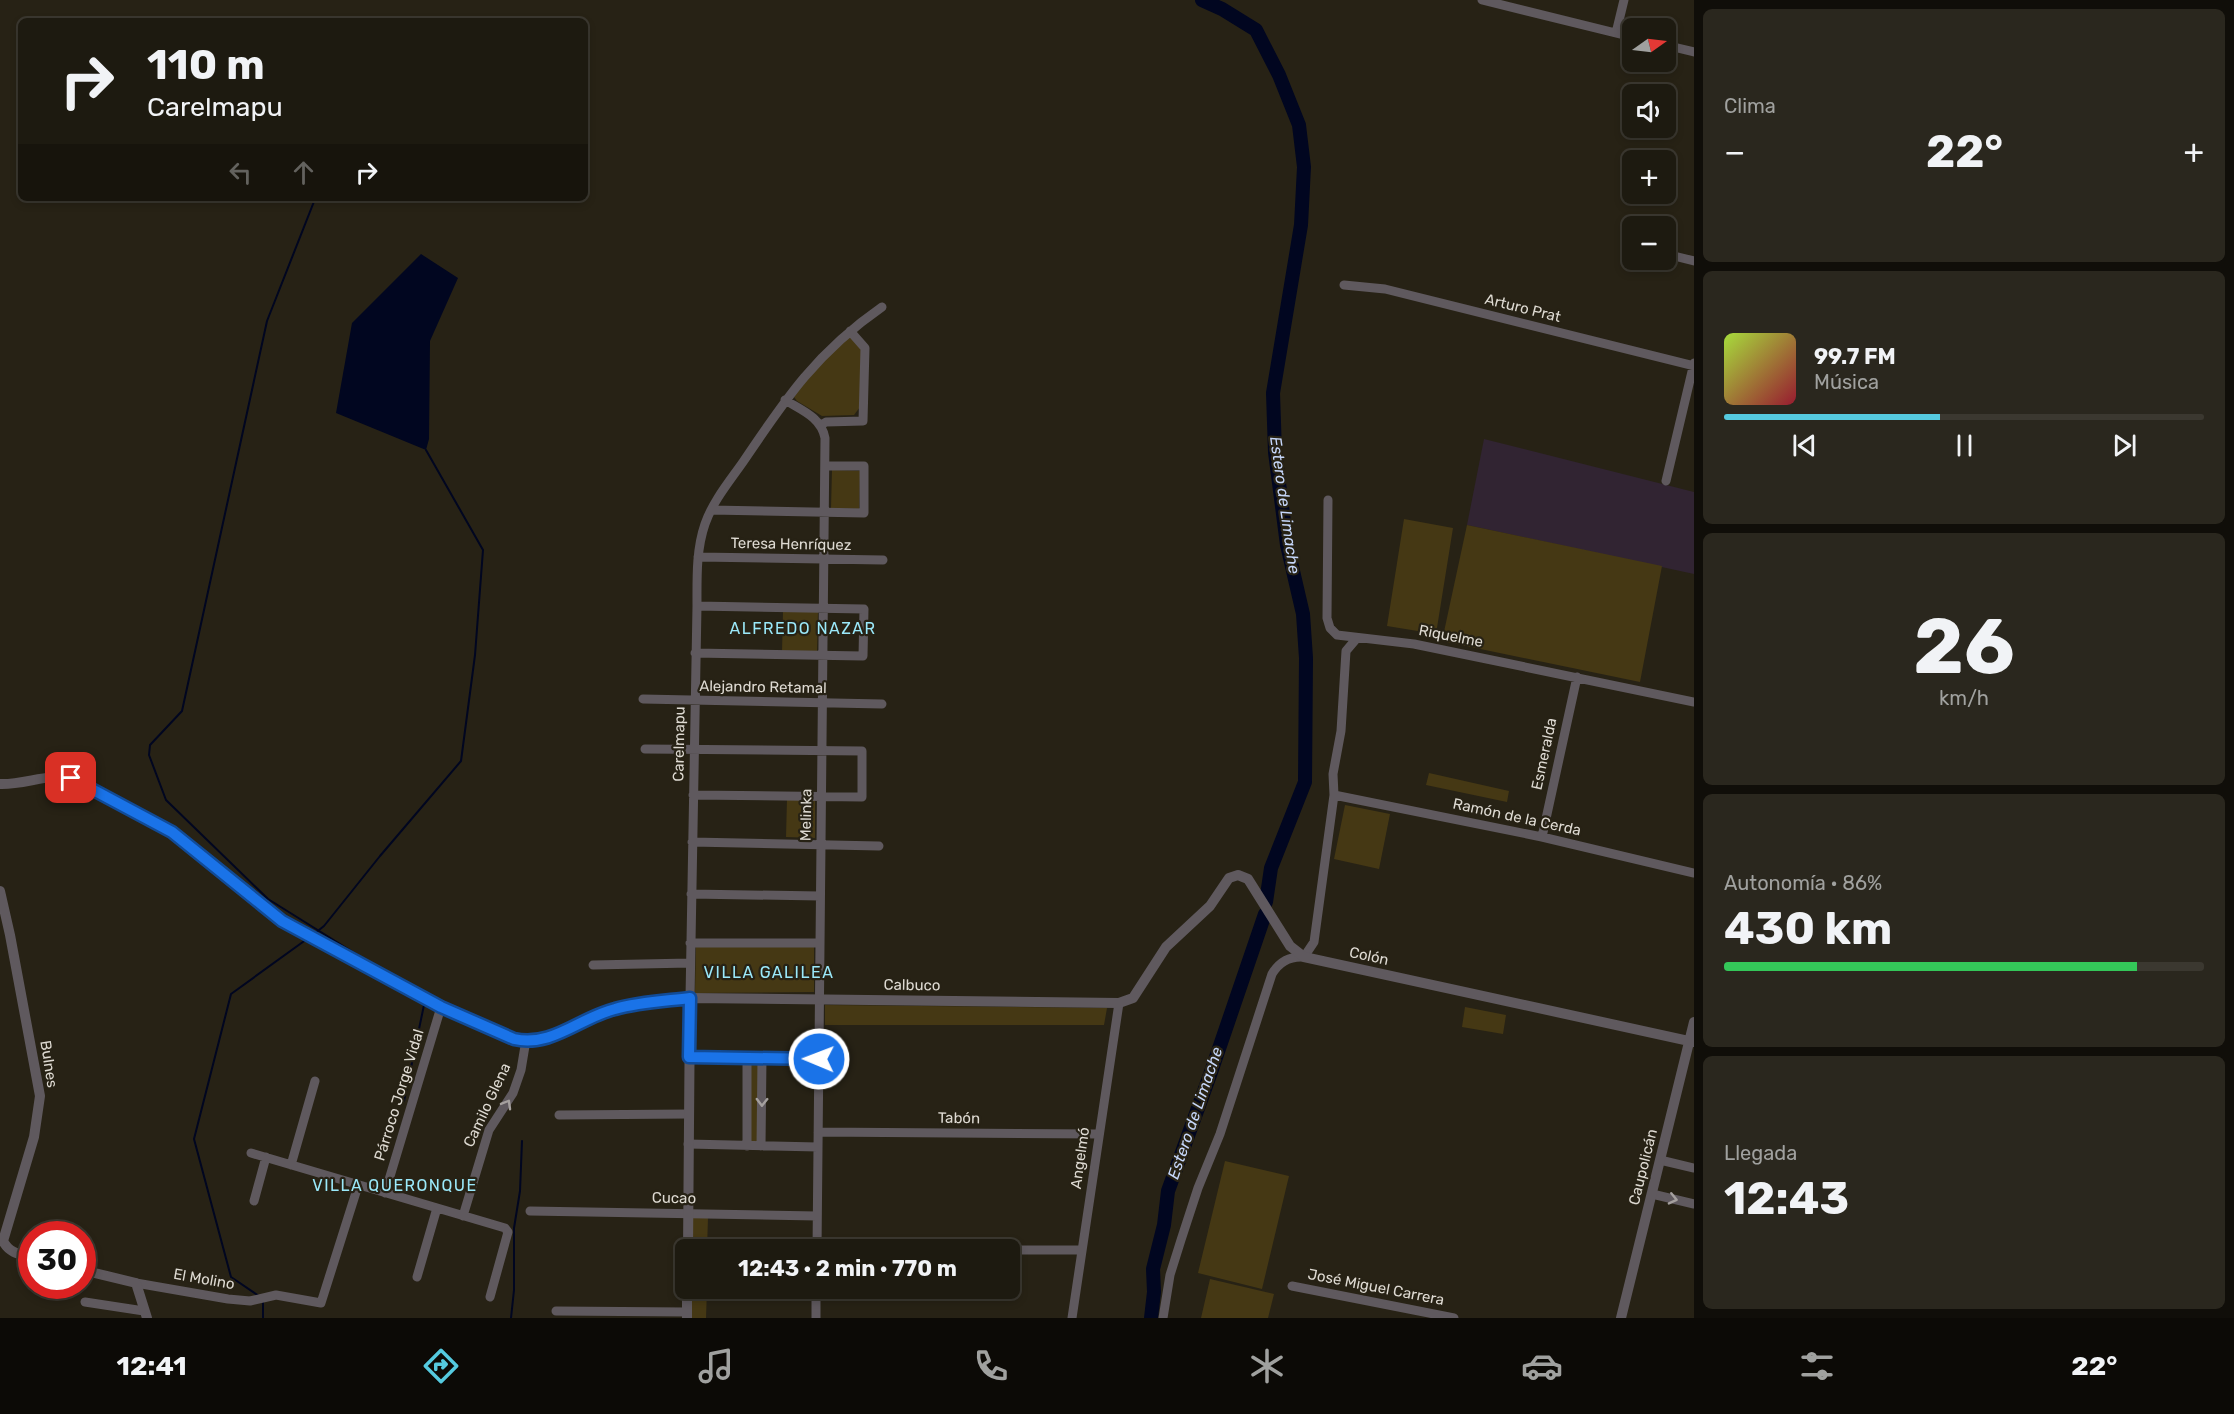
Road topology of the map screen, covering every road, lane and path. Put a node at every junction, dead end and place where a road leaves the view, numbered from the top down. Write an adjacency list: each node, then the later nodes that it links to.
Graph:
1 (1482, 0): 3 (street)
2 (1624, 0): 3 (street)
3 (1616, 33): 4 (street)
4 (1622, 34)
5 (1676, 48): 6 (street)
6 (1694, 52)
7 (1676, 256): 8 (street)
8 (1694, 261)
9 (1344, 285): 12 (street, Arturo Prat)
10 (882, 307): 11 (street, Carelmapu)
11 (850, 331): 13 (street, Carelmapu); 14 (street)
12 (1694, 365): 16 (street)
13 (785, 400): 14 (street); 18 (street, Carelmapu)
14 (821, 425): 15 (street, Melinka)
15 (825, 466): 19 (street, Melinka); 19 (street)
16 (1666, 481)
17 (1328, 500): 25 (street, Riquelme)
18 (711, 510): 19 (street); 20 (street, Carelmapu)
19 (824, 512): 21 (street, Melinka)
20 (698, 557): 21 (street, Teresa Henríquez); 23 (street, Carelmapu)
21 (824, 560): 22 (street, Teresa Henríquez); 24 (street, Melinka)
22 (883, 560)
23 (697, 606): 24 (street); 26 (street, Carelmapu)
24 (823, 608): 27 (street, Melinka); 27 (street)
25 (1357, 638): 28 (street, Riquelme); 39 (street)
26 (696, 652): 27 (street); 30 (street, Carelmapu)
27 (823, 655): 32 (street, Melinka)
28 (1577, 677): 31 (street, Riquelme); 41 (street, Esmeralda)
29 (643, 699): 30 (street, Alejandro Retamal)
30 (694, 700): 32 (street, Alejandro Retamal); 35 (street, Carelmapu)
31 (1694, 702)
32 (822, 703): 33 (street, Alejandro Retamal); 36 (street, Melinka)
33 (882, 704)
34 (645, 749): 35 (street)
35 (693, 749): 36 (street); 38 (street, Carelmapu)
36 (822, 750): 40 (street, Melinka); 40 (street)
37 (0, 784): 58 (street)
38 (693, 795): 40 (street); 42 (street, Carelmapu)
39 (1334, 795): 41 (street, Ramón de la Cerda); 52 (street)
40 (821, 796): 43 (street, Melinka)
41 (1542, 837): 45 (street, Ramón de la Cerda)
42 (692, 842): 43 (street); 47 (street, Carelmapu)
43 (820, 844): 44 (street); 48 (street, Melinka)
44 (879, 846)
45 (1694, 873)
46 (0, 891): 49 (street, Bulnes)
47 (691, 894): 48 (street); 50 (street, Carelmapu)
48 (820, 896): 51 (street, Melinka)
49 (5, 933): 92 (street, Bulnes)
50 (690, 943): 51 (street); 53 (street, Carelmapu)
51 (819, 943): 56 (street, Melinka)
52 (1304, 957): 57 (street, Calbuco); 61 (street, Colón); 109 (street)
53 (690, 963): 54 (street); 55 (street, Carelmapu)
54 (593, 965)
55 (690, 998): 56 (street, Calbuco); 60 (street, Calbuco); 62 (street, Carelmapu)
56 (819, 999): 57 (street, Calbuco); 65 (street, Melinka)
57 (1119, 1003): 70 (street, Angelmó)
58 (441, 1007): 60 (street); 81 (street, Párroco Jorge Vidal)
59 (1694, 1022): 61 (street, Caupolicán)
60 (526, 1041): 88 (street, Camilo Glena, one-way to 60)
61 (1692, 1042): 77 (street, Caupolicán)
62 (689, 1057): 63 (street); 68 (street, Carelmapu)
63 (747, 1058): 64 (street); 72 (street)
64 (762, 1058): 65 (street); 73 (street, one-way to 73)
65 (819, 1059): 69 (street, Melinka)
66 (315, 1081): 78 (street)
67 (559, 1114): 68 (street)
68 (689, 1114): 71 (street, Carelmapu)
69 (818, 1132): 70 (street, Tabón); 74 (street, Melinka)
70 (1099, 1134): 94 (street, Angelmó)
71 (688, 1144): 72 (street); 87 (street, Carelmapu)
72 (747, 1146): 73 (street)
73 (761, 1146): 74 (street)
74 (818, 1147): 89 (street, Melinka)
75 (251, 1153): 76 (street)
76 (266, 1157): 78 (street); 83 (street)
77 (1660, 1160): 79 (street); 82 (street, Caupolicán)
78 (291, 1165): 80 (street)
79 (1694, 1168)
80 (358, 1186): 81 (street); 98 (street, El Molino)
81 (385, 1193): 85 (street)
82 (1652, 1194): 84 (street, one-way to 84); 111 (street, Caupolicán)
83 (254, 1201)
84 (1694, 1204)
85 (437, 1208): 88 (street); 97 (street)
86 (531, 1211): 87 (street, Cucao)
87 (688, 1214): 89 (street, Cucao); 90 (street, Carelmapu)
88 (463, 1216): 100 (street)
89 (817, 1216): 91 (street, Melinka)
90 (688, 1239)
91 (817, 1239)
92 (1, 1242): 95 (street)
93 (1020, 1250): 94 (street)
94 (1082, 1250): 108 (street, Angelmó)
95 (18, 1254)
96 (96, 1273): 98 (street, El Molino)
97 (417, 1277)
98 (136, 1283): 105 (street)
99 (1292, 1286): 110 (street, José Miguel Carrera)
100 (490, 1298)
101 (687, 1299): 106 (street)
102 (816, 1299): 107 (street)
103 (86, 1302): 105 (street)
104 (556, 1311): 106 (street)
105 (145, 1315)
106 (687, 1315)
107 (816, 1318)
108 (1072, 1318)
109 (1163, 1318)
110 (1454, 1318)
111 (1620, 1318)

